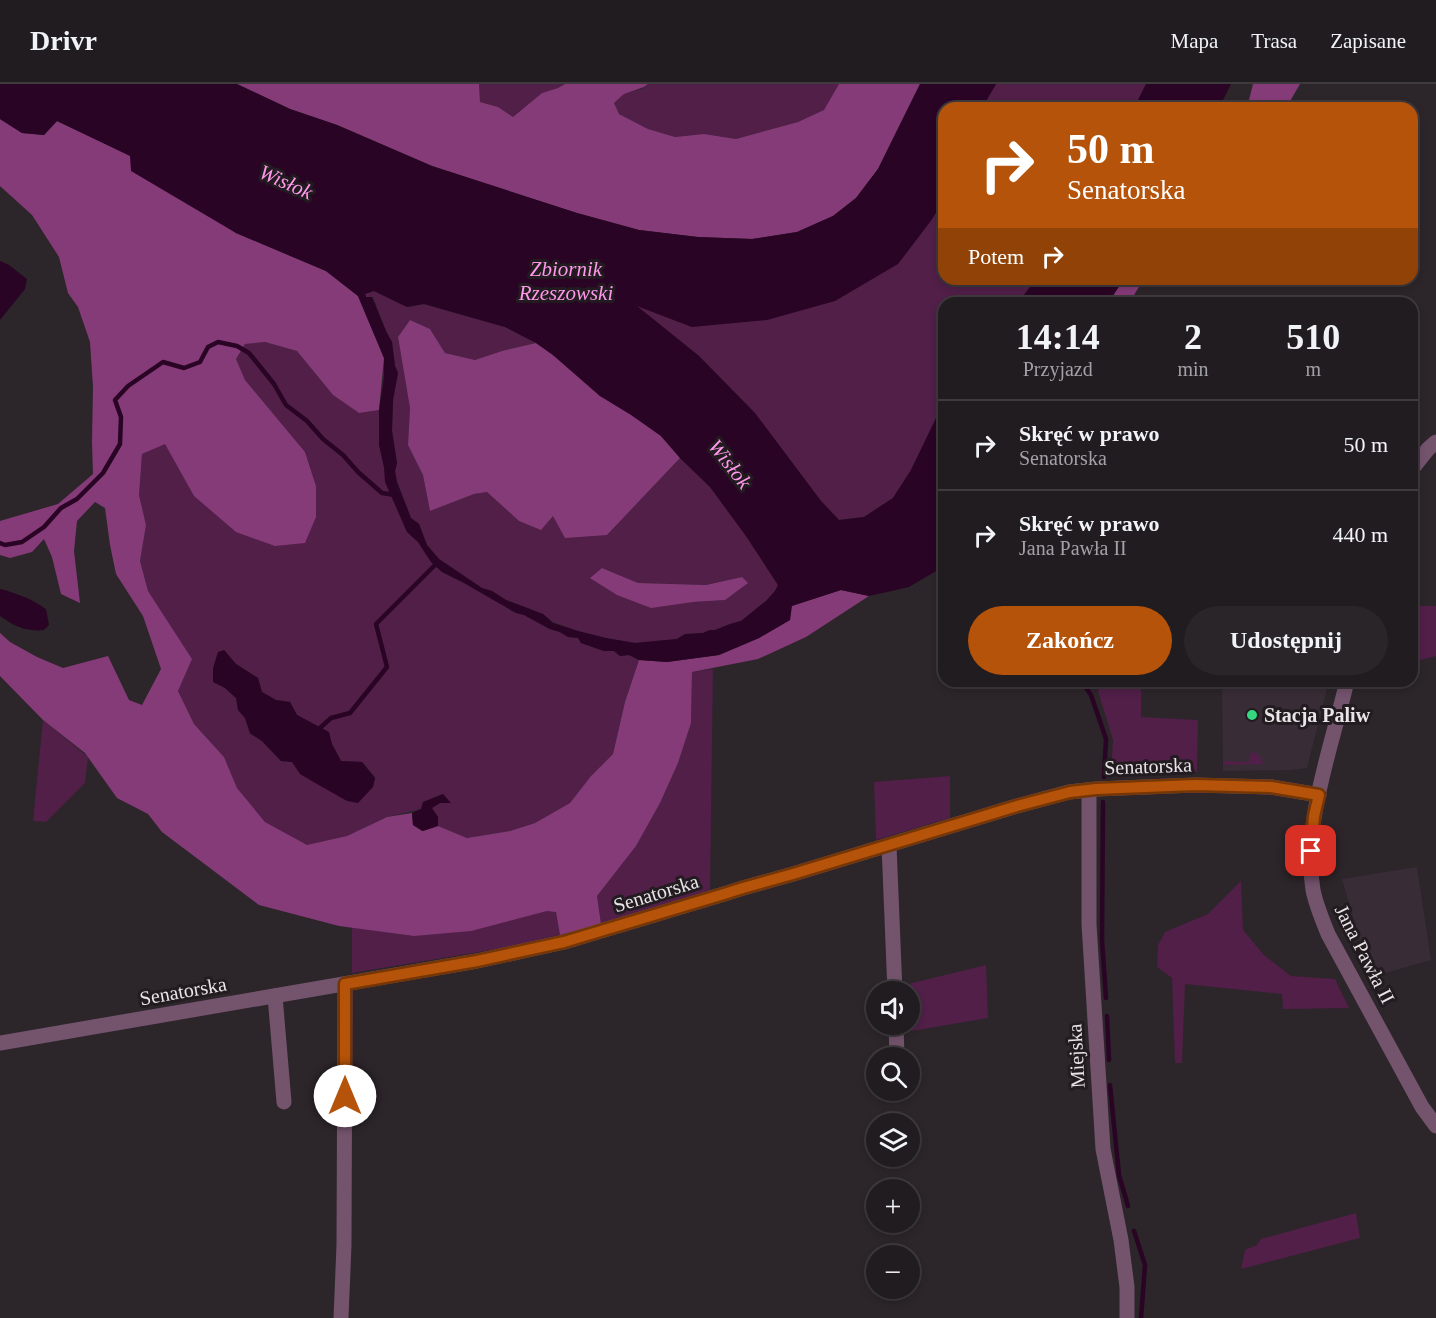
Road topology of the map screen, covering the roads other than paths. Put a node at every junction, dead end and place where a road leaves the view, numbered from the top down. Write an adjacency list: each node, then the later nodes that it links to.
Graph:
1 (1436, 442): 2 (street)
2 (1418, 462)
3 (1346, 687): 5 (street, Jana Pawła II)
4 (1089, 790): 5 (street, Senatorska); 6 (street, Senatorska); 14 (street, Miejska)
5 (1319, 795): 12 (street, Jana Pawła II)
6 (889, 844): 7 (street); 8 (street, Senatorska)
7 (895, 981)
8 (345, 984): 9 (street, Senatorska); 13 (street)
9 (275, 996): 10 (street, Senatorska); 11 (street)
10 (0, 1042)
11 (284, 1102)
12 (1436, 1126)
13 (341, 1318)
14 (1127, 1318)

